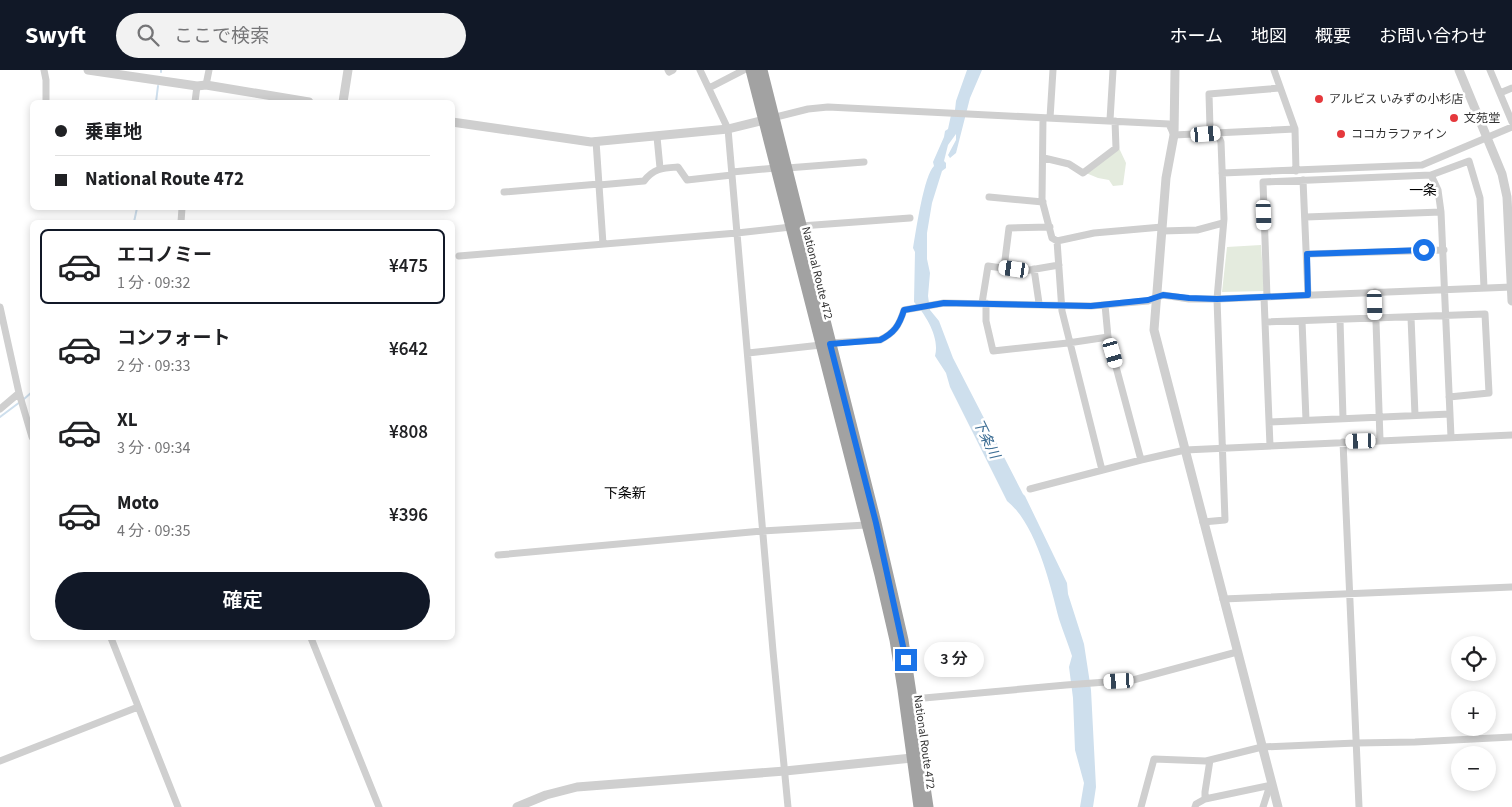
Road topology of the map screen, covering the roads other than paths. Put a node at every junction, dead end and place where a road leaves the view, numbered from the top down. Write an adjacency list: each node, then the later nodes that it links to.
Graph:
1 (44, 70): 22 (street)
2 (88, 70): 17 (street)
3 (209, 70): 17 (street)
4 (348, 70): 25 (street)
5 (668, 70): 6 (street)
6 (673, 70)
7 (700, 70): 18 (street)
8 (744, 70): 18 (street)
9 (752, 70): 27 (highway, National Route 472)
10 (762, 70): 27 (highway, National Route 472)
11 (1053, 70): 26 (street)
12 (1113, 70): 28 (street)
13 (1175, 70): 35 (street)
14 (1274, 70): 19 (street)
15 (1459, 70): 37 (street)
16 (1490, 70): 21 (street)
17 (202, 86): 23 (street); 24 (street)
18 (709, 88): 32 (street)
19 (1280, 88): 33 (street); 34 (street)
20 (1512, 88): 21 (street)
21 (1500, 93): 30 (street)
22 (46, 100)
23 (196, 100)
24 (296, 100)
25 (343, 100)
26 (1047, 118): 27 (street); 28 (street); 39 (street)
27 (769, 119): 32 (street); 42 (highway, National Route 472)
28 (1113, 120): 35 (street); 39 (street)
29 (455, 122): 38 (street)
30 (1512, 122)
31 (1512, 127): 37 (street)
32 (728, 129): 36 (street); 45 (street)
33 (1295, 129): 34 (street); 43 (street)
34 (1217, 133): 35 (street); 44 (street)
35 (1174, 135): 58 (street)
36 (657, 137): 38 (street); 41 (street)
37 (1488, 138): 43 (street); 68 (street)
38 (596, 142): 48 (street)
39 (1044, 158): 51 (street)
40 (864, 162): 42 (street)
41 (660, 168): 45 (street); 48 (street)
42 (781, 168): 45 (street); 56 (highway, National Route 472)
43 (1296, 171): 44 (street)
44 (1222, 173): 55 (street)
45 (732, 174): 59 (street)
46 (1431, 175): 47 (street); 52 (street); 69 (street)
47 (1303, 180): 53 (street); 74 (street)
48 (599, 185): 49 (street); 61 (street)
49 (504, 192)
50 (989, 197): 51 (street)
51 (1043, 202): 57 (street)
52 (1441, 212): 53 (street); 62 (street)
53 (1306, 217): 63 (street)
54 (910, 218): 56 (street)
55 (1223, 223): 58 (street); 75 (street)
56 (796, 227): 59 (street); 90 (highway, National Route 472)
57 (1050, 227): 60 (street); 66 (street)
58 (1162, 229): 60 (street); 73 (street)
59 (737, 233): 61 (street); 91 (street)
60 (1057, 241): 65 (street)
61 (603, 244): 64 (street)
62 (1444, 250): 63 (street); 70 (street)
63 (1307, 254): 72 (street)
64 (459, 256)
65 (1059, 265): 67 (street); 80 (street)
66 (1004, 268): 67 (street); 77 (street)
67 (1034, 269): 78 (street)
68 (1512, 287): 69 (street); 76 (street)
69 (1484, 288): 70 (street)
70 (1445, 290): 71 (street); 82 (street)
71 (1375, 292): 72 (street); 84 (street)
72 (1308, 295): 74 (street)
73 (1156, 297): 75 (street); 79 (street); 108 (street)
74 (1266, 297): 75 (street); 87 (street)
75 (1217, 299): 107 (street)
76 (1512, 301)
77 (984, 303): 78 (street); 89 (street); 90 (street)
78 (1039, 303): 80 (street)
79 (1105, 305): 80 (street); 88 (street)
80 (1062, 306): 89 (street)
81 (0, 307): 92 (street)
82 (1446, 315): 83 (street); 93 (street); 93 (street)
83 (1411, 317): 84 (street); 96 (street)
84 (1376, 318): 85 (street); 97 (street)
85 (1340, 320): 86 (street); 98 (street)
86 (1302, 321): 87 (street); 99 (street)
87 (1265, 322): 100 (street)
88 (1108, 337): 89 (street); 109 (street)
89 (1068, 343): 110 (street)
90 (825, 344): 91 (street); 113 (highway, National Route 472); 122 (highway, National Route 472)
91 (748, 353): 114 (street)
92 (19, 393): 94 (street); 101 (street)
93 (1449, 397): 95 (street)
94 (0, 409)
95 (1450, 414): 96 (street); 103 (street)
96 (1415, 415): 97 (street)
97 (1379, 417): 98 (street); 104 (street)
98 (1343, 418): 99 (street)
99 (1306, 420): 100 (street)
100 (1269, 422): 106 (street)
101 (30, 430)
102 (1512, 434): 103 (street)
103 (1451, 437): 104 (street)
104 (1380, 440): 105 (street)
105 (1343, 442): 106 (street); 117 (street)
106 (1270, 446): 107 (street)
107 (1224, 448): 108 (street); 112 (street)
108 (1185, 450): 109 (street); 112 (street)
109 (1141, 460): 110 (street)
110 (1102, 470): 111 (street)
111 (1030, 489)
112 (1203, 522): 118 (street)
113 (866, 525): 114 (street); 127 (highway, National Route 472)
114 (762, 531): 115 (street); 130 (street)
115 (498, 555)
116 (1512, 587): 117 (street)
117 (1350, 594): 118 (street); 125 (street)
118 (1223, 599): 121 (street)
119 (112, 640): 123 (street)
120 (312, 640): 134 (street)
121 (1237, 652): 122 (street); 126 (street)
122 (913, 699): 138 (highway, National Route 472)
123 (138, 707): 129 (street); 133 (street)
124 (1512, 737): 125 (street)
125 (1356, 742): 126 (street); 143 (street)
126 (1262, 747): 128 (street); 131 (street)
127 (912, 758): 130 (street); 137 (highway, National Route 472)
128 (1210, 760): 132 (street); 139 (street)
129 (0, 761)
130 (785, 771): 135 (street); 136 (street)
131 (1271, 785): 132 (street); 141 (street); 142 (street)
132 (1205, 799): 140 (street)
133 (178, 807)
134 (379, 807)
135 (517, 807)
136 (788, 807)
137 (919, 807)
138 (928, 807)
139 (1141, 807)
140 (1196, 807)
141 (1263, 807)
142 (1278, 807)
143 (1358, 807)

